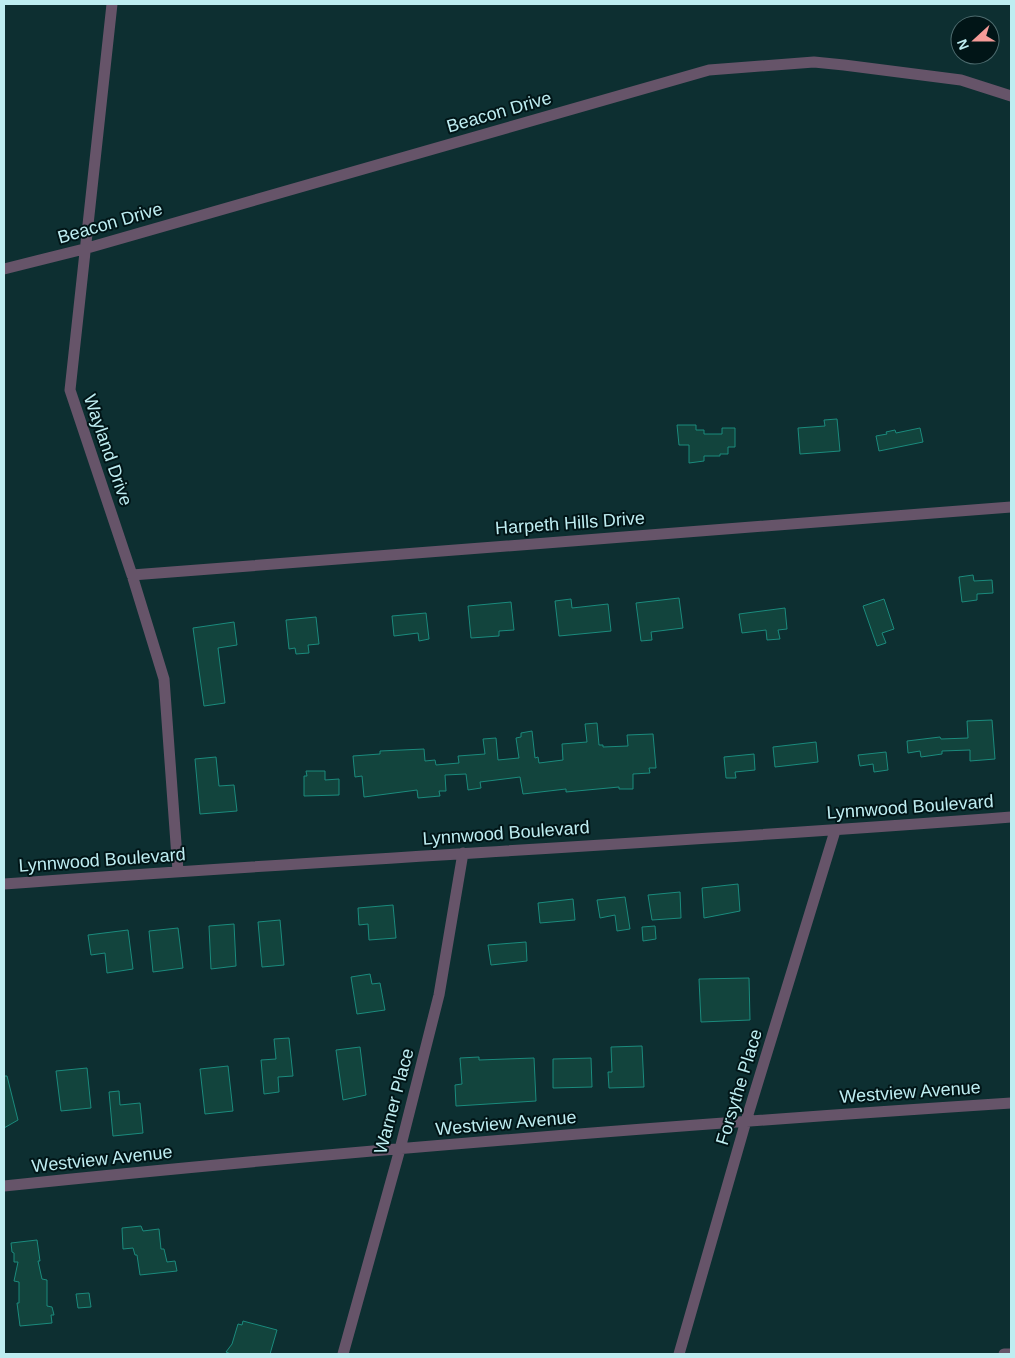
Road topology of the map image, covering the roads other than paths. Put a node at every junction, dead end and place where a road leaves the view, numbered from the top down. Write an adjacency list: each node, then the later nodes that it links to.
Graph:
1 (112, 4): 3 (street, Wayland Drive)
2 (1011, 96): 3 (street, Beacon Drive)
3 (84, 249): 4 (street, Beacon Drive); 6 (street, Wayland Drive)
4 (4, 269)
5 (1011, 507): 6 (street, Harpeth Hills Drive)
6 (132, 576): 10 (street, Wayland Drive)
7 (1011, 817): 8 (street, Lynnwood Boulevard)
8 (835, 831): 9 (street, Lynnwood Boulevard); 13 (street, Forsythe Place)
9 (463, 853): 10 (street, Lynnwood Boulevard); 14 (street, Warner Place)
10 (178, 871): 11 (street, Lynnwood Boulevard)
11 (4, 884)
12 (1011, 1103): 13 (street, Westview Avenue)
13 (746, 1121): 14 (street, Westview Avenue); 17 (street, Forsythe Place)
14 (400, 1148): 15 (street, Westview Avenue); 16 (street, Warner Place)
15 (4, 1186)
16 (343, 1354)
17 (679, 1354)
18 (1004, 1354): 19 (street)
19 (1011, 1354)

